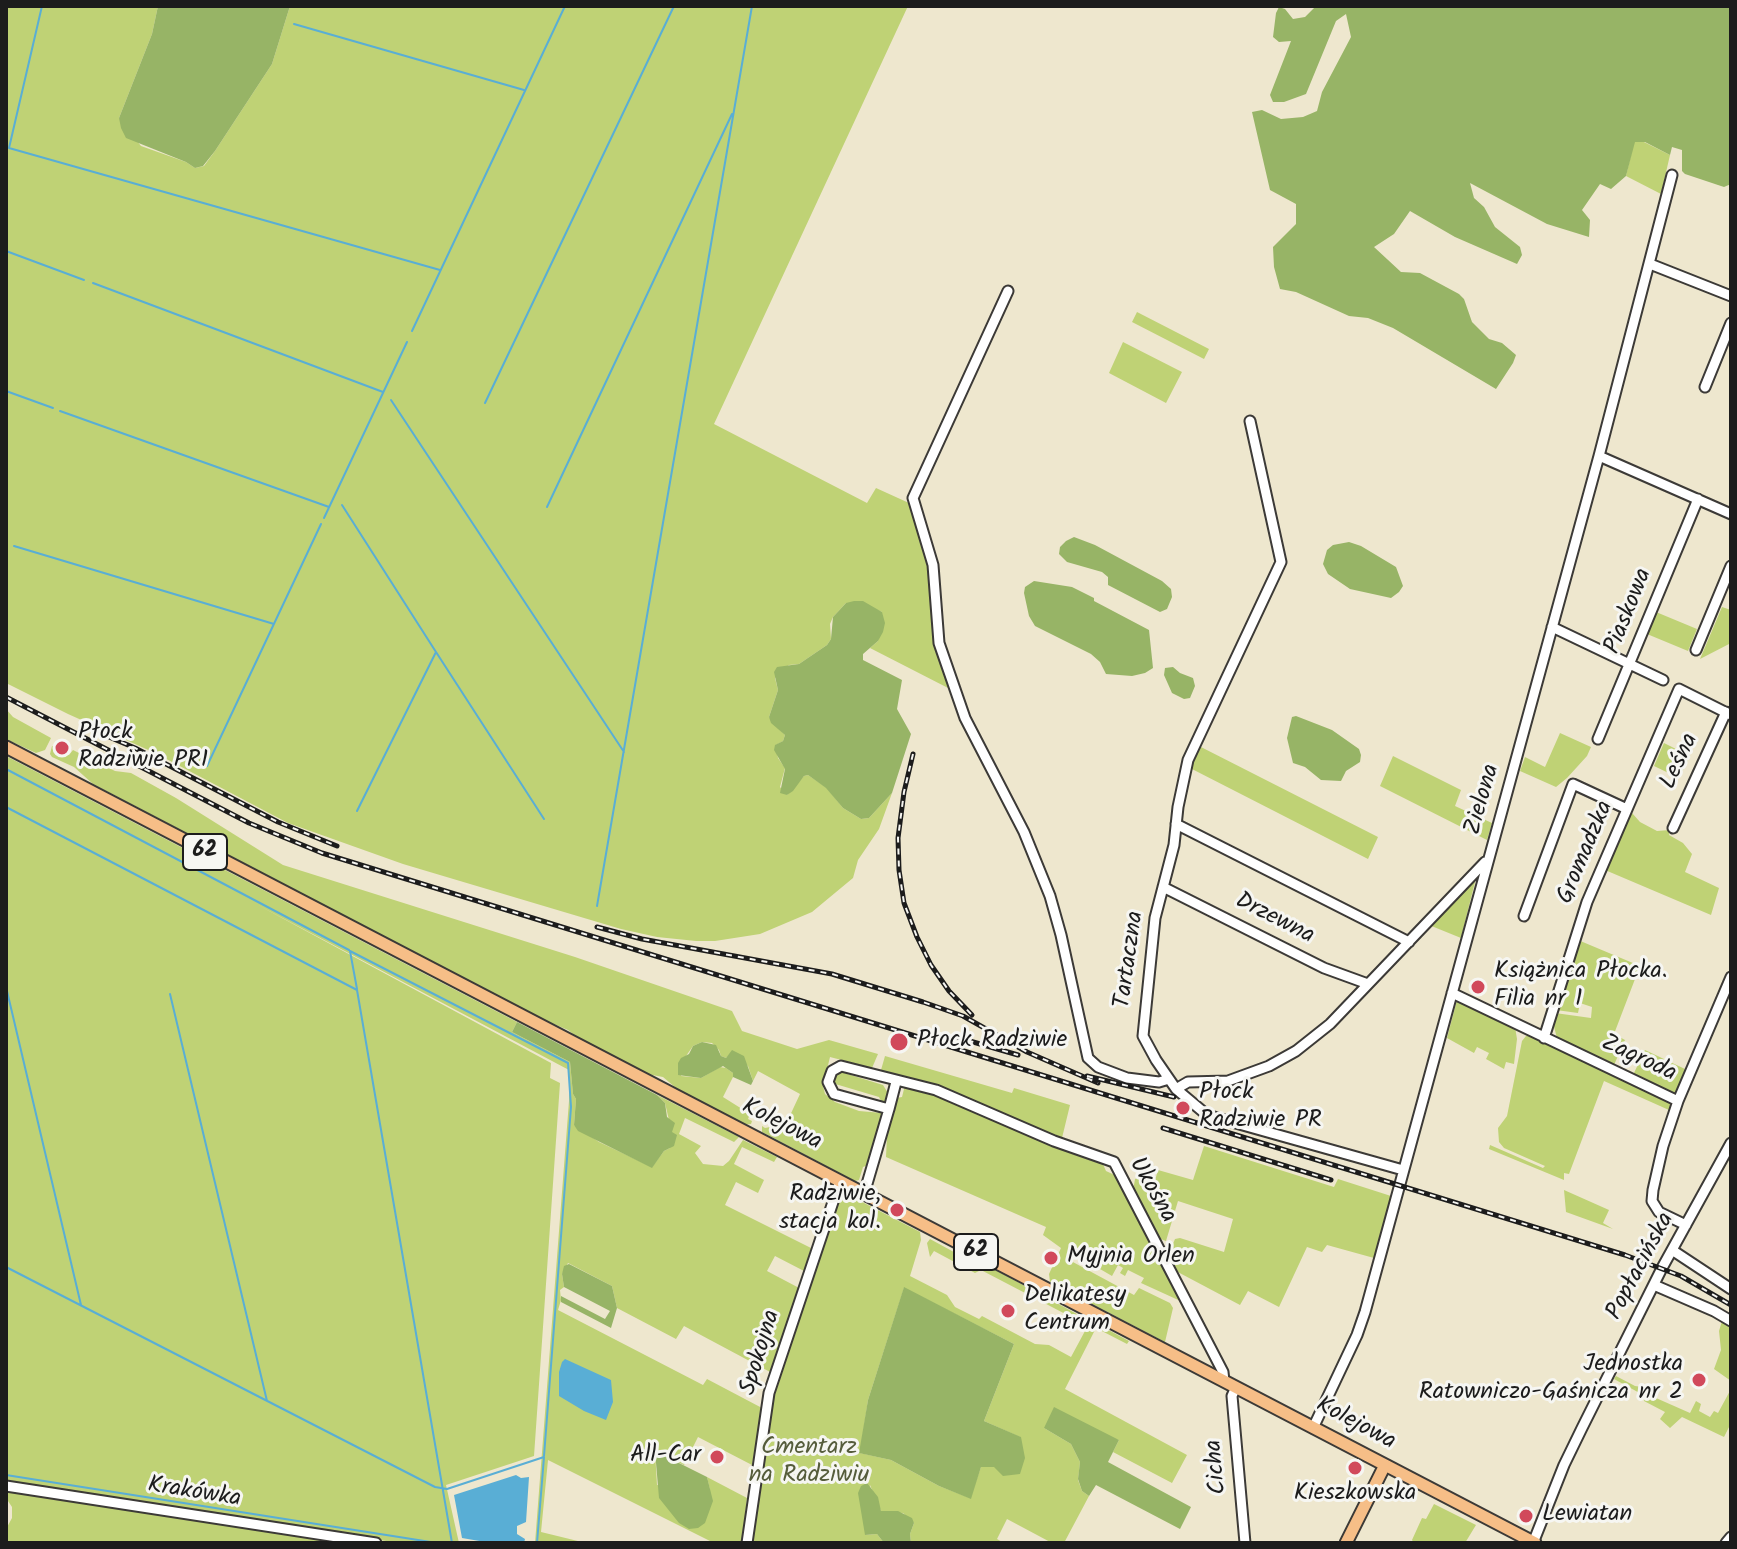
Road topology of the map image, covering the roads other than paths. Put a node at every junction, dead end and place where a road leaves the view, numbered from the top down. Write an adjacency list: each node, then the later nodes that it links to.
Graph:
1 (1672, 175): 2 (street, Zielona)
2 (1650, 264): 4 (street); 8 (street, Zielona)
3 (1008, 291): 30 (street)
4 (1731, 296)
5 (1731, 323): 6 (street)
6 (1705, 387)
7 (1250, 421): 20 (street, Tartaczna)
8 (1599, 456): 9 (street); 12 (street, Zielona)
9 (1698, 499): 10 (street); 14 (street, Piaskowa)
10 (1731, 514)
11 (1731, 566): 13 (street)
12 (1552, 627): 14 (street); 22 (street, Zielona)
13 (1696, 650)
14 (1630, 664): 15 (street); 17 (street, Piaskowa)
15 (1663, 680)
16 (1728, 713): 19 (street, Gromadzka); 21 (street, Leśna)
17 (1598, 739)
18 (6, 747): 37 (main road, Kolejowa / 62)
19 (1627, 809): 24 (street); 29 (street, Gromadzka)
20 (1176, 824): 23 (street, Tartaczna); 25 (street)
21 (1673, 828)
22 (1488, 860): 25 (street); 28 (street, Zielona)
23 (1163, 887): 27 (street, Drzewna); 30 (street, Tartaczna)
24 (1524, 916)
25 (1409, 942): 27 (street)
26 (1731, 977): 33 (street, Zagroda)
27 (1368, 984): 32 (street)
28 (1452, 993): 29 (street, Zagroda); 36 (street, Zielona)
29 (1544, 1038): 33 (street, Zagroda)
30 (1169, 1079): 32 (street, Tartaczna)
31 (896, 1082): 34 (street); 34 (street, Ukośna); 44 (street, Ukośna)
32 (1176, 1089): 36 (street, Tartaczna)
33 (1678, 1101): 39 (street, Zagroda)
34 (889, 1109): 38 (street)
35 (1731, 1143): 39 (street, Popłacińska)
36 (1403, 1170): 46 (street, Zielona)
37 (840, 1181): 38 (main road, Kolejowa / 62); 51 (street, Spokojna)
38 (864, 1194): 44 (main road, Kolejowa / 62)
39 (1686, 1225): 40 (street, Popłacińska)
40 (1672, 1250): 41 (street, Popłacińska); 42 (street)
41 (1654, 1285): 43 (street); 54 (street, Popłacińska)
42 (1731, 1289)
43 (1731, 1321)
44 (1224, 1381): 45 (main road, Kolejowa / 62)
45 (1236, 1387): 46 (main road, Kolejowa / 62); 52 (street, Cicha)
46 (1313, 1428): 47 (main road, Kolejowa / 62)
47 (1385, 1465): 53 (main road); 54 (main road, Kolejowa / 62)
48 (6, 1486): 50 (street, Krakówka)
49 (1731, 1537): 55 (street)
50 (376, 1543)
51 (747, 1543)
52 (1245, 1543)
53 (1346, 1543)
54 (1534, 1543)
55 (1726, 1543)

